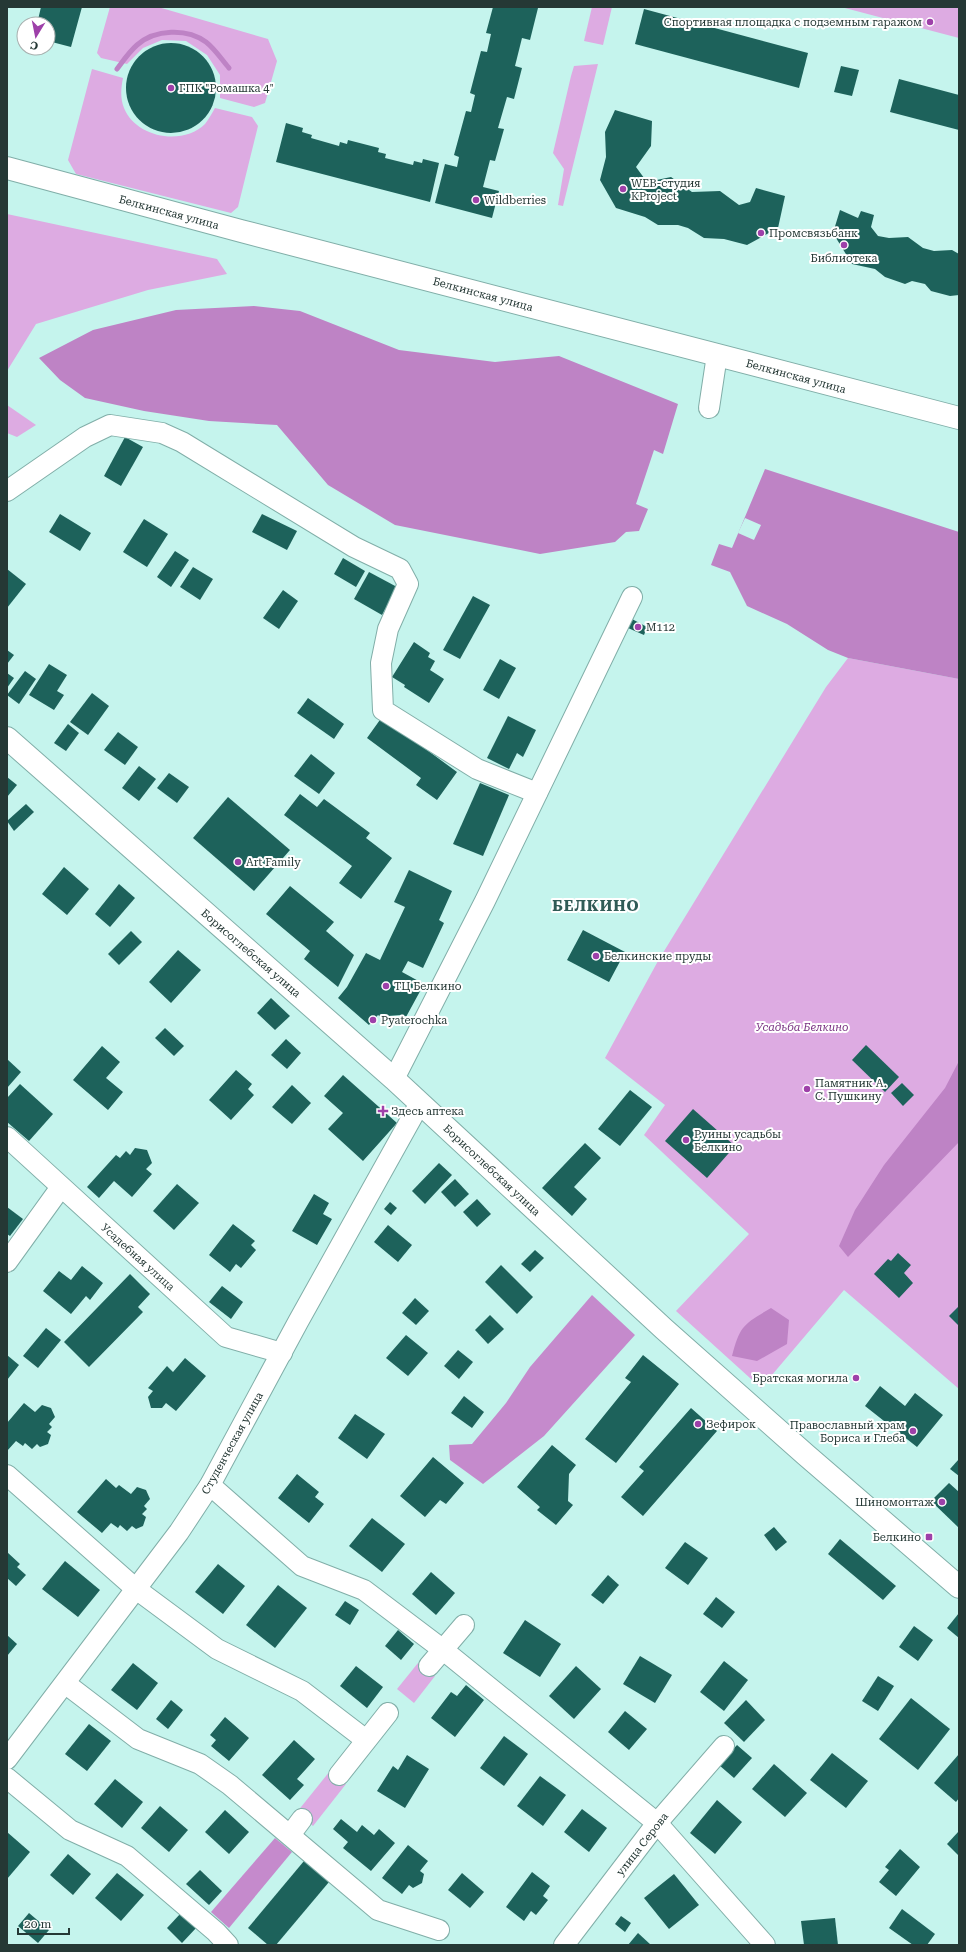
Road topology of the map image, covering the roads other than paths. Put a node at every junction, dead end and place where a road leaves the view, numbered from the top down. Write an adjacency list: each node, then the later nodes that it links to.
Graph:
1 (7, 168): 2 (street, Белкинская улица)
2 (717, 355): 3 (street); 4 (street, Белкинская улица)
3 (708, 408)
4 (959, 418)
5 (7, 491): 8 (street)
6 (632, 597): 8 (street)
7 (7, 738): 9 (street, Борисоглебская улица)
8 (537, 793): 9 (street)
9 (394, 1079): 10 (street, Борисоглебская улица)
10 (420, 1103): 14 (street, Студенческая улица); 17 (street, Борисоглебская улица)
11 (7, 1137): 12 (street, Усадебная улица)
12 (61, 1187): 13 (street); 14 (street, Усадебная улица)
13 (7, 1262)
14 (282, 1353): 16 (street, Студенческая улица)
15 (7, 1475): 18 (street)
16 (210, 1486): 18 (street, Студенческая улица); 20 (street)
17 (959, 1587)
18 (136, 1589): 22 (street, Студенческая улица); 24 (street)
19 (464, 1625): 20 (street)
20 (442, 1649): 21 (street); 30 (street)
21 (429, 1666)
22 (66, 1684): 26 (street, Студенческая улица); 31 (street)
23 (388, 1713): 24 (street)
24 (366, 1740): 27 (street)
25 (724, 1746): 30 (street, улица Серова)
26 (7, 1759)
27 (339, 1774)
28 (7, 1778): 33 (street)
29 (302, 1819): 31 (street)
30 (657, 1823): 34 (street, улица Серова); 35 (street)
31 (290, 1835): 32 (street)
32 (439, 1930)
33 (216, 1941)
34 (564, 1945)
35 (765, 1945)

